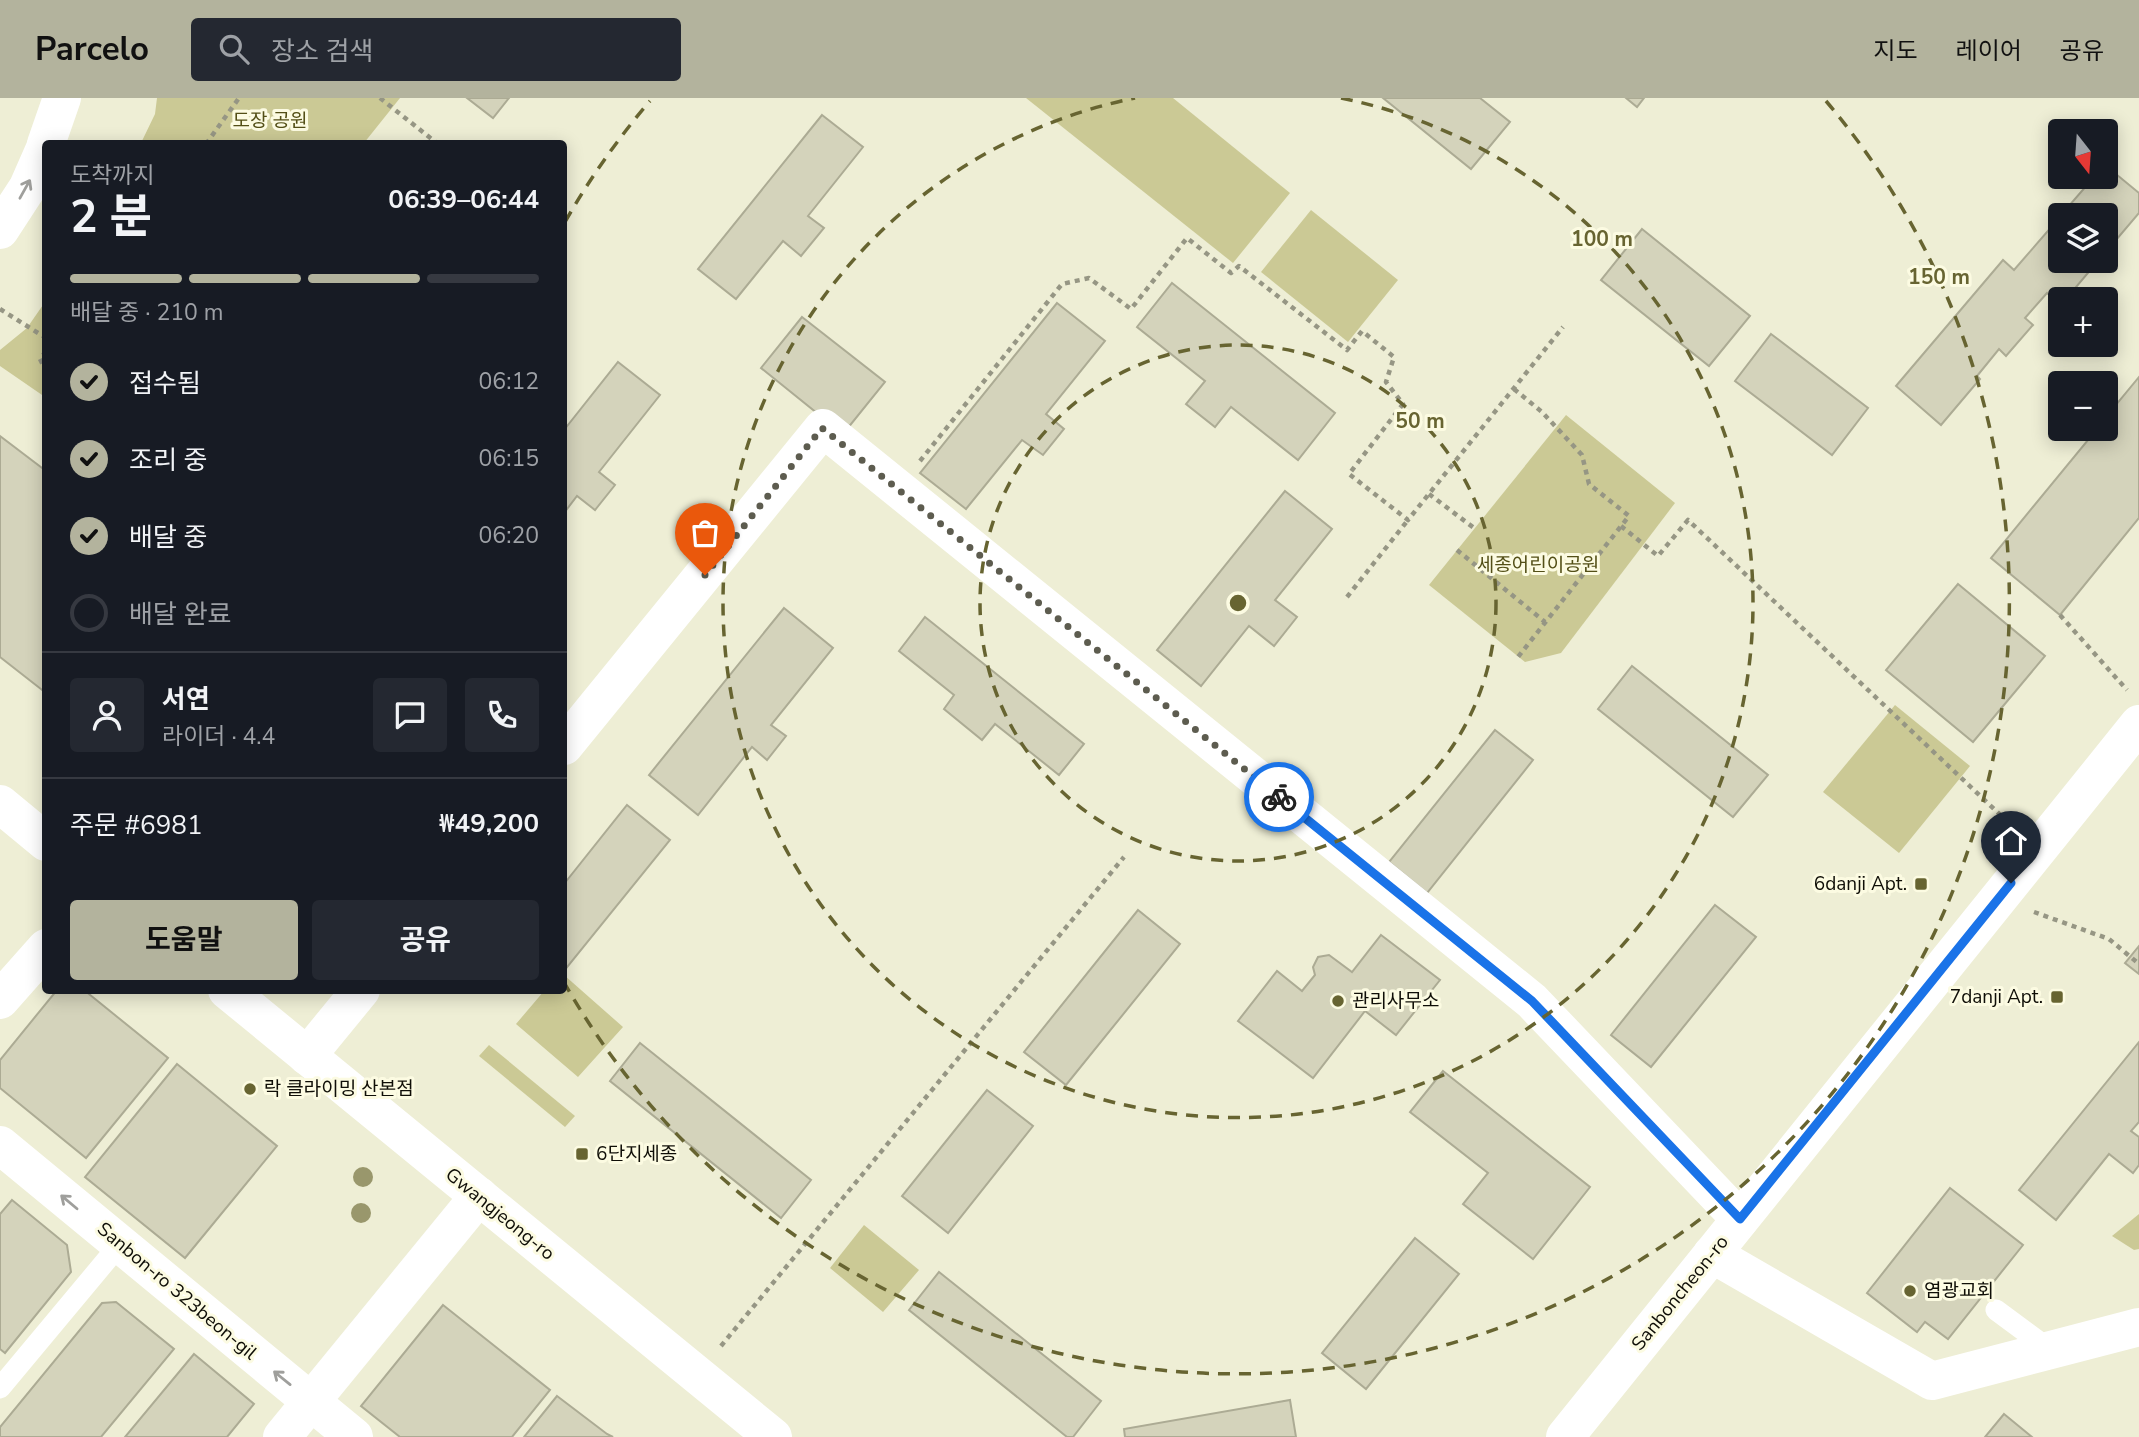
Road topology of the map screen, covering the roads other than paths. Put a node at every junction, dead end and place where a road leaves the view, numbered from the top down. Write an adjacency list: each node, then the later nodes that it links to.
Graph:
1 (62, 98): 2 (street)
2 (48, 140)
3 (42, 154): 4 (street, one-way to 3)
4 (0, 230)
5 (2135, 709): 16 (street, Sanboncheon-ro)
6 (567, 742): 16 (street)
7 (0, 804): 8 (street)
8 (42, 839)
9 (42, 953): 12 (street)
10 (232, 994): 13 (street, Gwangjeong-ro)
11 (358, 994): 13 (street)
12 (0, 1000)
13 (307, 1056): 15 (street, Gwangjeong-ro)
14 (0, 1145): 17 (street, Sanbon-ro 323beon-gil, one-way to 14)
15 (479, 1196): 23 (street); 26 (street, Gwangjeong-ro)
16 (1740, 1219): 18 (street, Sanboncheon-ro)
17 (120, 1244): 22 (lane); 23 (street, Sanbon-ro 323beon-gil, one-way to 17)
18 (1712, 1254): 21 (street); 27 (street, Sanboncheon-ro)
19 (1996, 1310): 21 (lane)
20 (2139, 1327): 21 (street)
21 (2050, 1350)
22 (0, 1388)
23 (311, 1402): 24 (street); 25 (street, Sanbon-ro 323beon-gil)
24 (282, 1437)
25 (354, 1437)
26 (773, 1437)
27 (1565, 1437)

